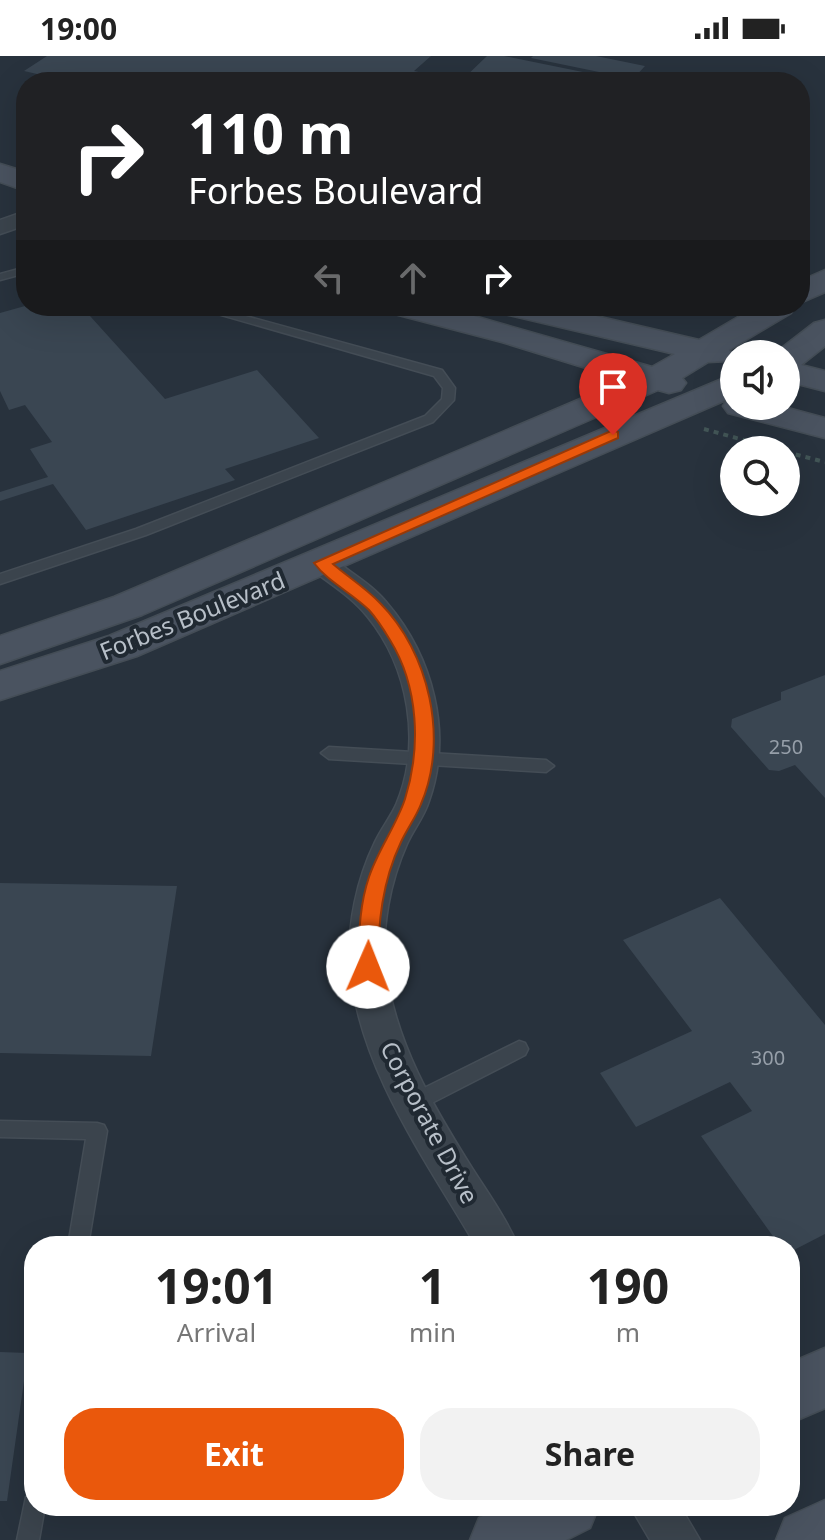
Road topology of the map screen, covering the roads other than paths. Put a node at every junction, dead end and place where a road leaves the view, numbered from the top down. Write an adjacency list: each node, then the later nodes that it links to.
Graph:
1 (233, 316): 6 (lane)
2 (252, 316): 6 (lane)
3 (437, 316): 11 (main road)
4 (555, 316): 9 (main road)
5 (767, 316): 9 (main road, Forbes Boulevard)
6 (248, 320): 18 (lane)
7 (825, 330): 8 (main road)
8 (800, 350)
9 (718, 354): 11 (main road, Forbes Boulevard)
10 (800, 375): 12 (main road)
11 (656, 379): 13 (main road); 19 (main road, Forbes Boulevard)
12 (825, 381)
13 (720, 393)
14 (720, 396): 17 (main road, Forbes Boulevard)
15 (794, 420): 16 (main road)
16 (825, 428)
17 (321, 563): 20 (main road, Forbes Boulevard); 22 (street, Corporate Drive)
18 (0, 579)
19 (0, 650)
20 (0, 686)
21 (329, 753): 22 (lane)
22 (423, 759): 23 (lane); 25 (street, Corporate Drive)
23 (546, 766)
24 (519, 1049): 25 (lane)
25 (415, 1102): 28 (street, Corporate Drive)
26 (0, 1129): 27 (lane)
27 (80, 1236)
28 (492, 1236)
29 (825, 1377): 30 (main road)
30 (800, 1389)
31 (32, 1516): 36 (lane)
32 (548, 1516): 37 (main road)
33 (641, 1516): 38 (street)
34 (660, 1516): 39 (street)
35 (825, 1531): 40 (main road)
36 (28, 1540)
37 (501, 1540)
38 (647, 1540)
39 (677, 1540)
40 (807, 1540)

